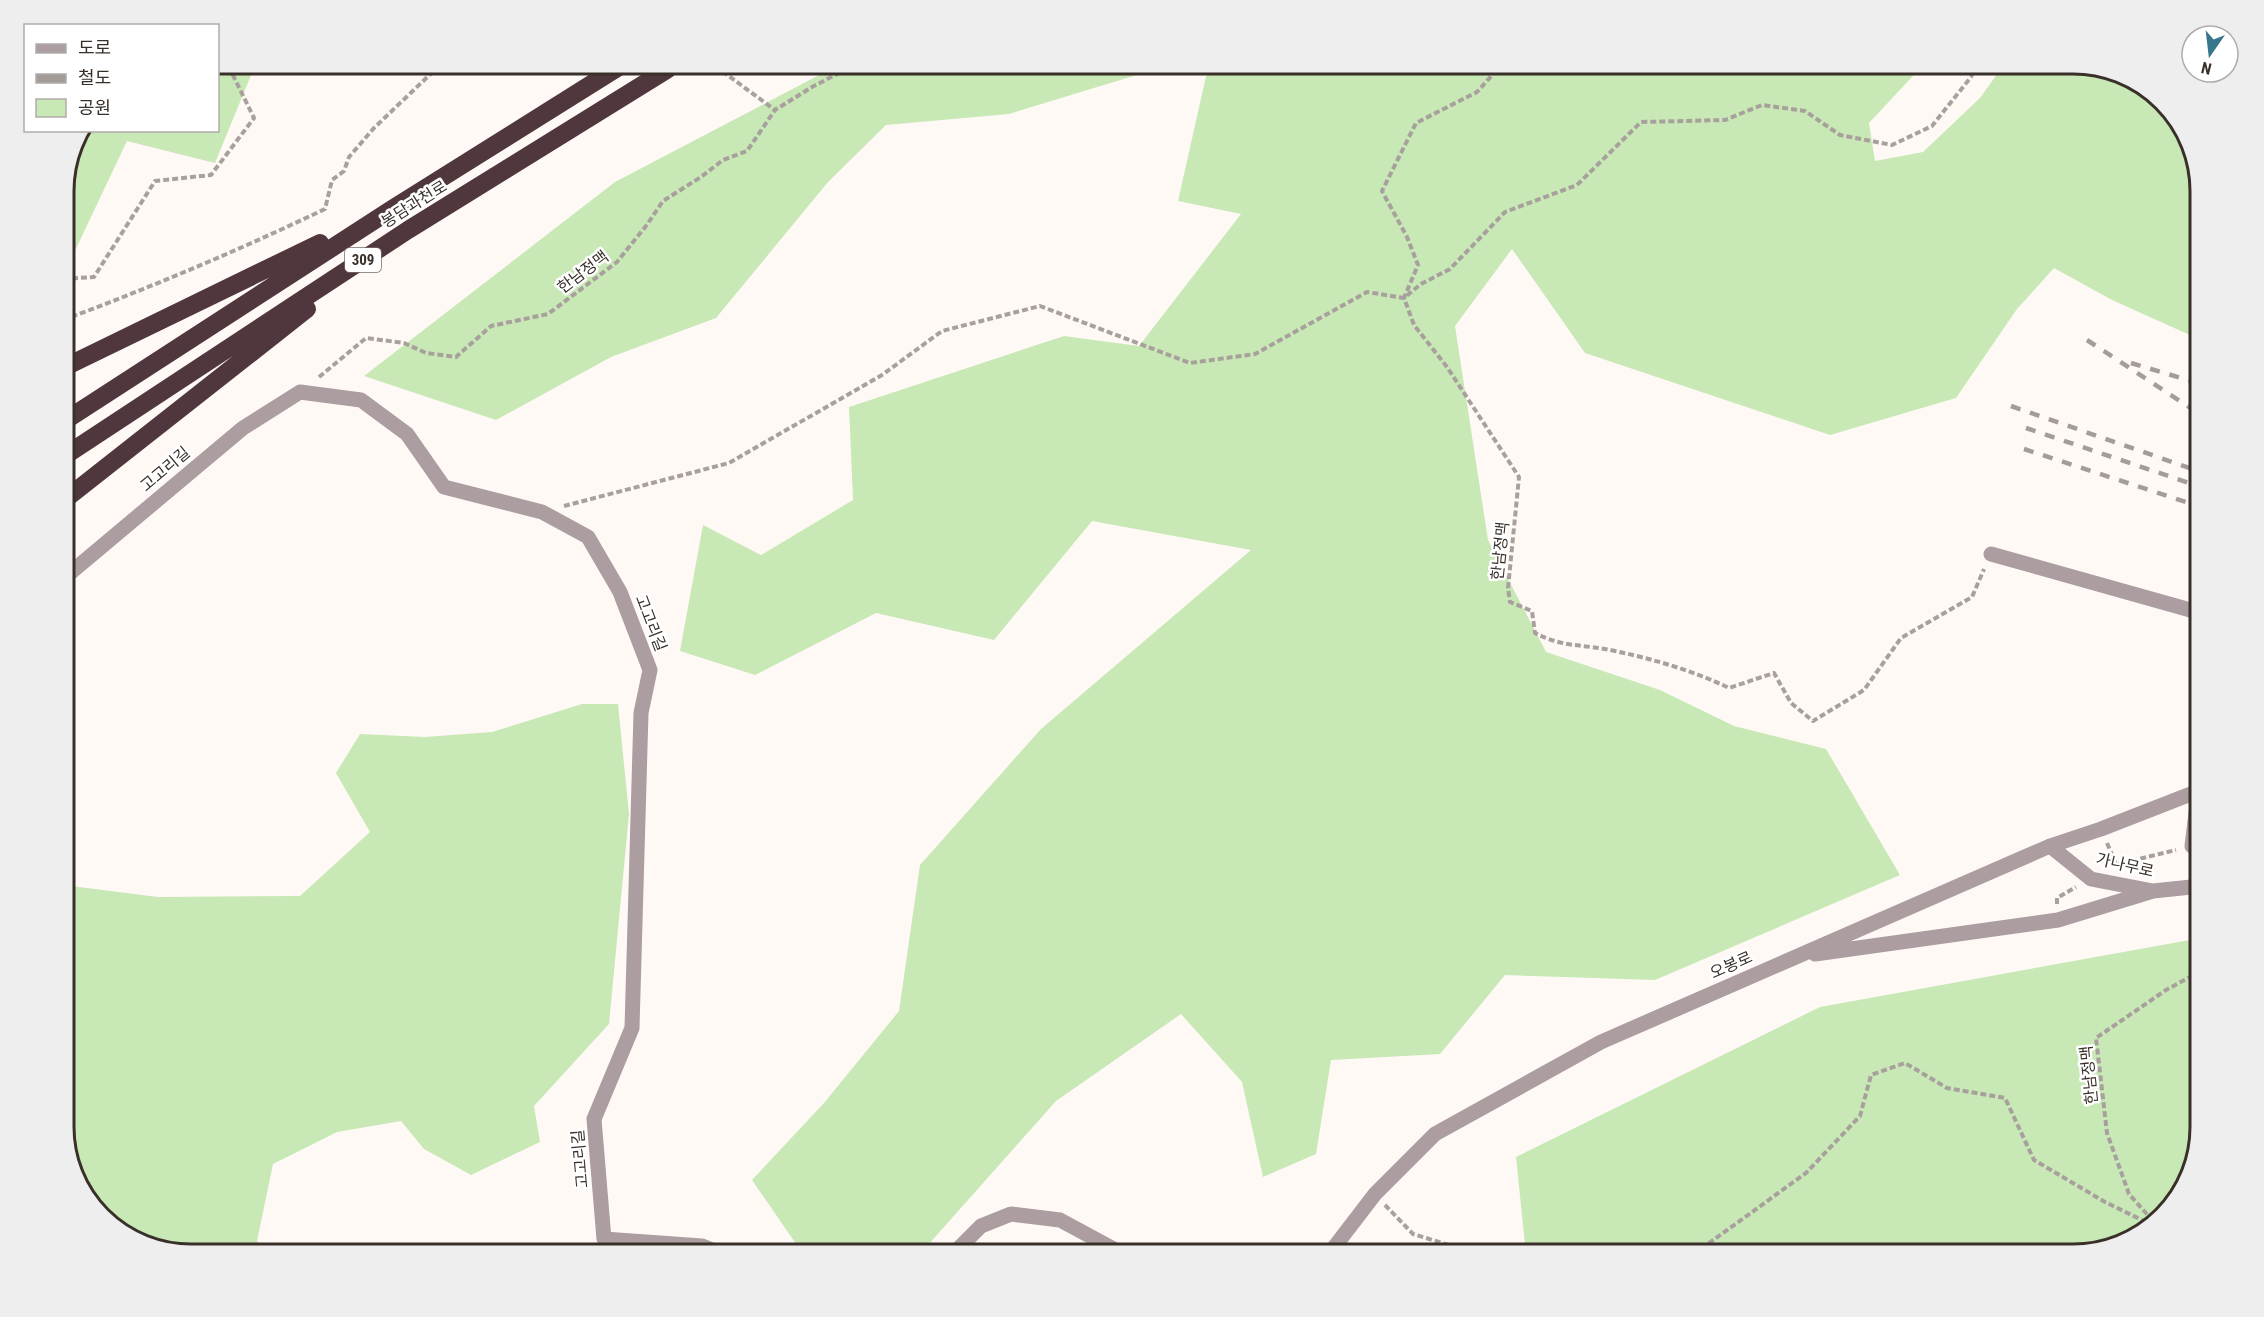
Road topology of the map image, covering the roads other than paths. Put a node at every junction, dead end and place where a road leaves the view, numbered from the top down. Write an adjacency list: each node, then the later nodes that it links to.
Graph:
1 (607, 74): 3 (highway, 봉담과천로 / 309)
2 (660, 74): 4 (highway, 봉담과천로 / 309)
3 (392, 209): 5 (highway); 6 (highway, 봉담과천로 / 309)
4 (408, 230): 7 (highway, 봉담과천로 / 309); 8 (highway)
5 (74, 363)
6 (74, 415)
7 (74, 450)
8 (74, 492)
9 (1991, 554): 11 (street)
10 (74, 570): 17 (street, 고고리길)
11 (2190, 610)
12 (2190, 794): 13 (street, 오봉로)
13 (2050, 846): 15 (street, 가나무로); 16 (street, 오봉로)
14 (2190, 887): 15 (street, 가나무로)
15 (2152, 891): 16 (street)
16 (1794, 957): 20 (street, 오봉로)
17 (674, 1244)
18 (963, 1244): 19 (street)
19 (1104, 1244)
20 (1337, 1244)

